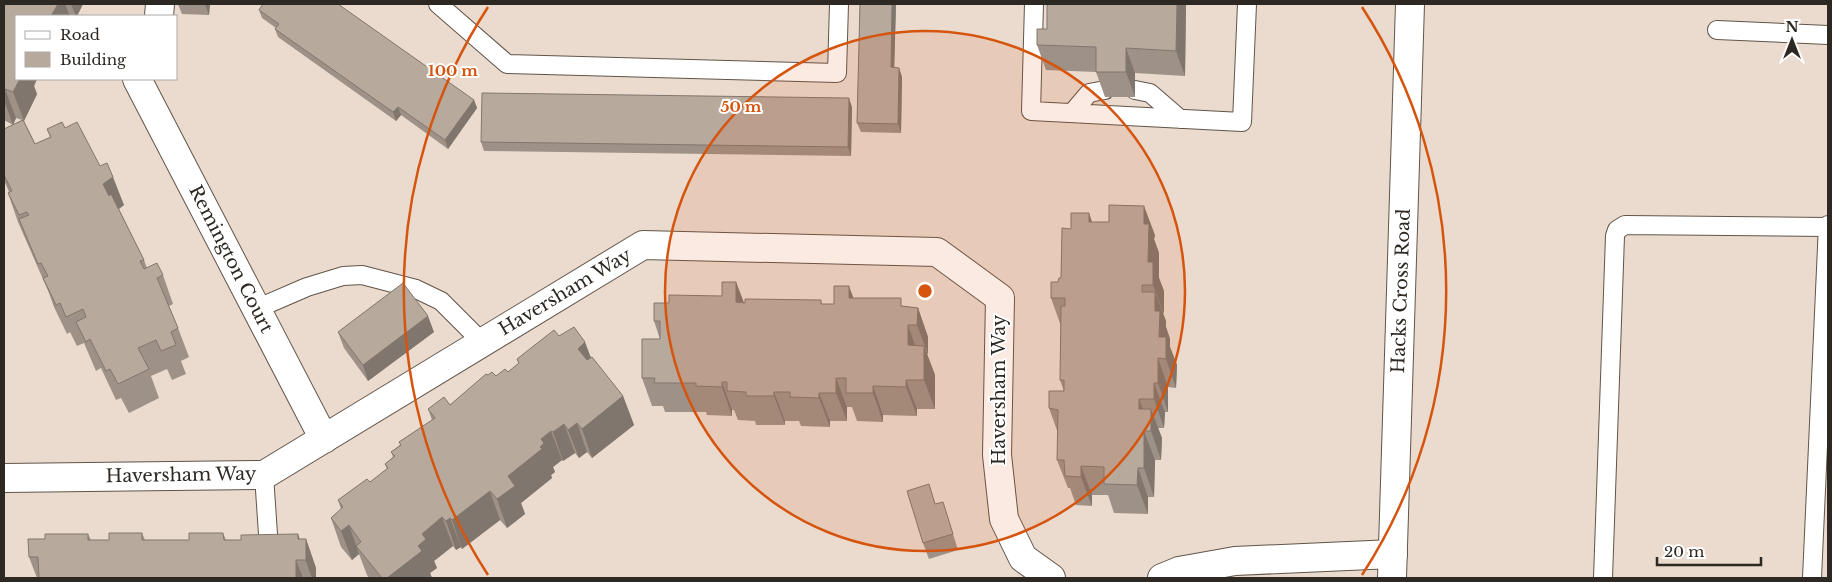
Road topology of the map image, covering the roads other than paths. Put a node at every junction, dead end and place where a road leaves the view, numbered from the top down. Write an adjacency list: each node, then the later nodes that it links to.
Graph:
1 (438, 4): 2 (lane)
2 (839, 4)
3 (1034, 4): 11 (lane)
4 (1247, 4): 12 (lane)
5 (1410, 4): 20 (street, Hacks Cross Road)
6 (1717, 30): 7 (lane)
7 (1828, 35)
8 (138, 80): 14 (street, Remington Court)
9 (1105, 90): 11 (lane)
10 (1135, 90): 12 (lane)
11 (1072, 113): 12 (lane)
12 (1180, 119)
13 (1828, 226): 23 (lane); 24 (lane)
14 (256, 309): 15 (lane); 16 (street, Remington Court)
15 (482, 342): 16 (street, Haversham Way); 21 (street, Haversham Way)
16 (324, 439): 17 (street, Haversham Way)
17 (264, 475): 18 (street, Haversham Way); 19 (lane)
18 (4, 478)
19 (269, 548)
20 (1392, 566): 22 (street)
21 (1051, 578)
22 (1162, 578)
23 (1603, 578)
24 (1812, 578)

